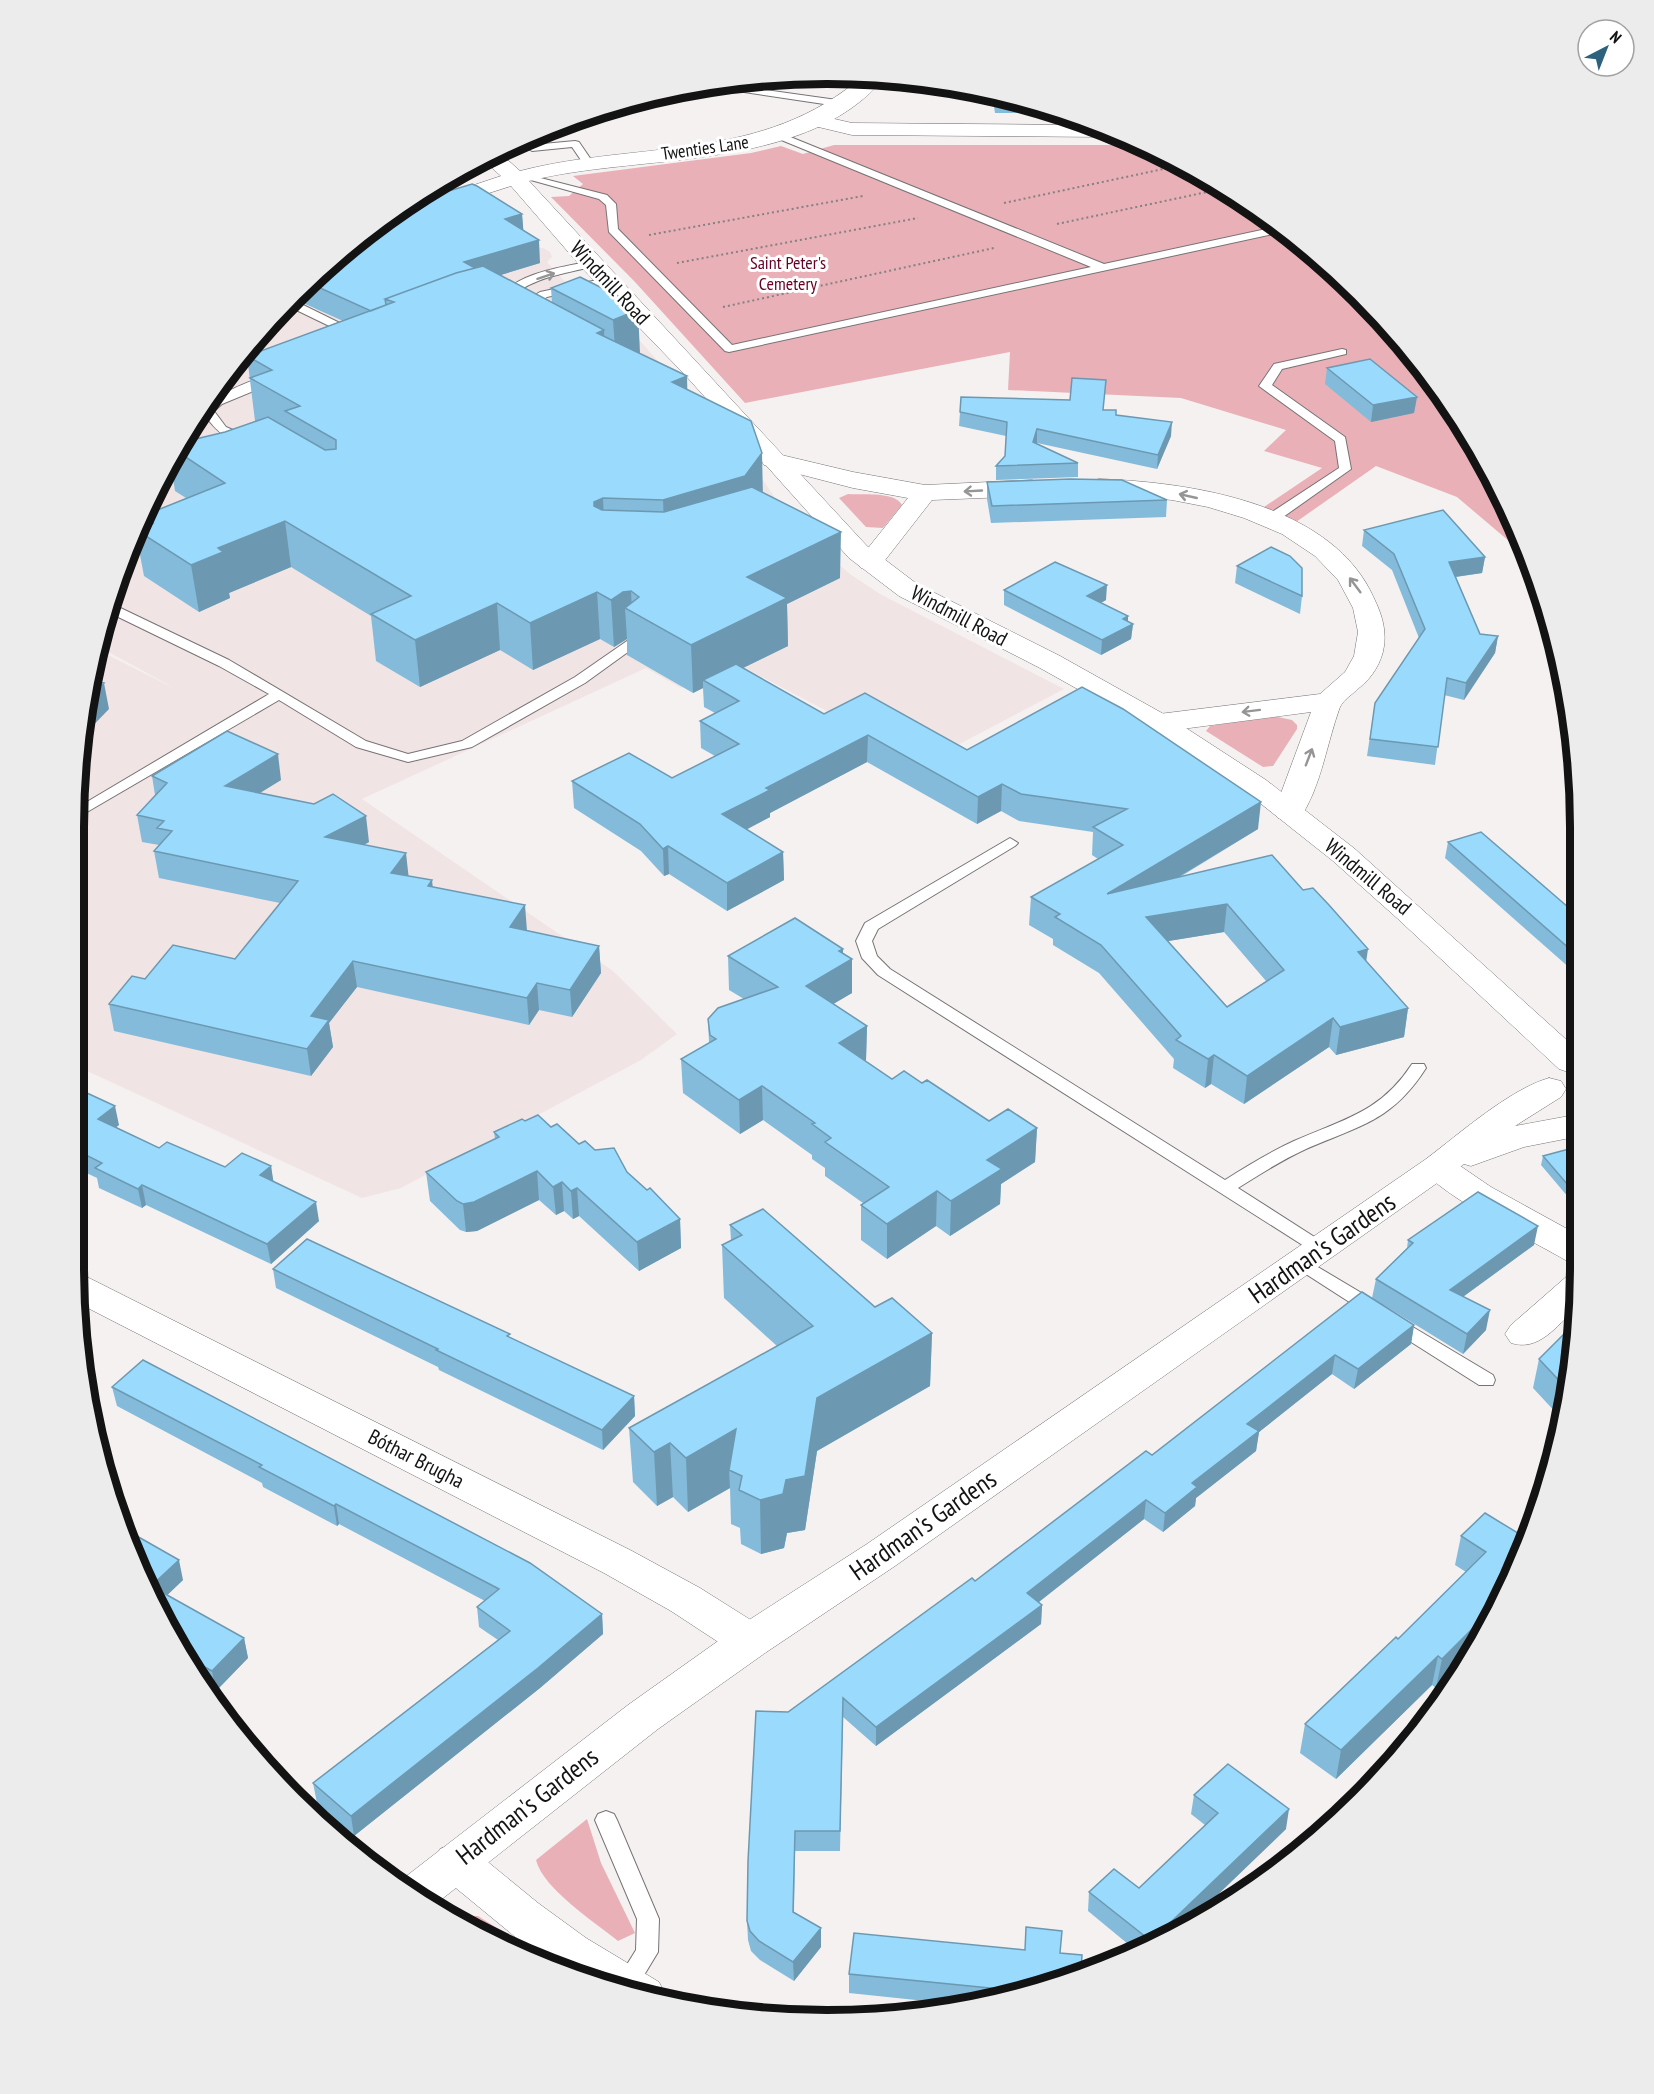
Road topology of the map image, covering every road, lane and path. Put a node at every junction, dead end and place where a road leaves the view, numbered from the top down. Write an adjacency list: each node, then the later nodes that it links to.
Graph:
1 (867, 86): 3 (street, Twenties Lane)
2 (739, 89): 3 (lane)
3 (844, 104): 4 (street, Twenties Lane)
4 (816, 121): 5 (street); 6 (street, Twenties Lane)
5 (1067, 123)
6 (778, 135): 9 (street, Twenties Lane); 12 (lane)
7 (532, 148): 9 (lane)
8 (498, 161): 11 (street, Windmill Road)
9 (589, 165): 11 (street, Twenties Lane)
10 (1169, 168): 15 (path)
11 (520, 178): 14 (street); 18 (lane); 22 (street, Windmill Road)
12 (903, 188): 15 (lane); 18 (path)
13 (1211, 191): 17 (path)
14 (418, 210)
15 (960, 211): 17 (lane); 20 (path)
16 (1271, 232): 21 (lane)
17 (1015, 233): 19 (lane)
18 (622, 240): 20 (lane)
19 (1033, 240): 21 (lane); 27 (path)
20 (650, 268): 27 (lane)
21 (1103, 268): 27 (lane)
22 (599, 273): 23 (lane); 25 (lane, one-way to 22); 35 (street, Windmill Road)
23 (533, 300): 25 (lane); 28 (lane)
24 (489, 302): 25 (lane)
25 (502, 305)
26 (298, 306): 29 (lane)
27 (695, 314)
28 (536, 328)
29 (363, 345)
30 (1342, 352): 37 (lane)
31 (280, 376): 32 (lane)
32 (219, 401)
33 (209, 413): 34 (lane)
34 (254, 444)
35 (773, 460): 36 (street); 38 (street, Windmill Road)
36 (925, 493): 37 (street, one-way to 36); 38 (street)
37 (1271, 519): 42 (street, one-way to 37)
38 (870, 562): 43 (street, Windmill Road)
39 (116, 611): 41 (lane)
40 (632, 644): 41 (lane)
41 (279, 694): 44 (lane)
42 (1329, 701): 43 (street, one-way to 43); 45 (street, one-way to 42)
43 (1158, 723): 45 (street, Windmill Road)
44 (85, 809)
45 (1289, 812): 47 (street, Windmill Road)
46 (1010, 843): 54 (lane)
47 (1570, 1057)
48 (1570, 1064): 50 (street)
49 (1418, 1068): 54 (lane)
50 (1550, 1089): 51 (street); 53 (street, Hardman's Gardens)
51 (1570, 1110)
52 (1570, 1127): 53 (street, Hardman's Gardens)
53 (1438, 1167): 55 (street); 56 (street, Hardman's Gardens)
54 (1226, 1188): 56 (lane)
55 (1570, 1246)
56 (1311, 1256): 60 (lane); 61 (street, Hardman's Gardens)
57 (85, 1291): 61 (street, Bóthar Brugha)
58 (1569, 1295): 59 (street)
59 (1524, 1334)
60 (1486, 1380)
61 (750, 1641): 63 (street, Hardman's Gardens)
62 (606, 1820): 66 (lane)
63 (456, 1863): 64 (street, Hardman's Gardens); 65 (street)
64 (421, 1889)
65 (608, 1977)
66 (626, 1982)

